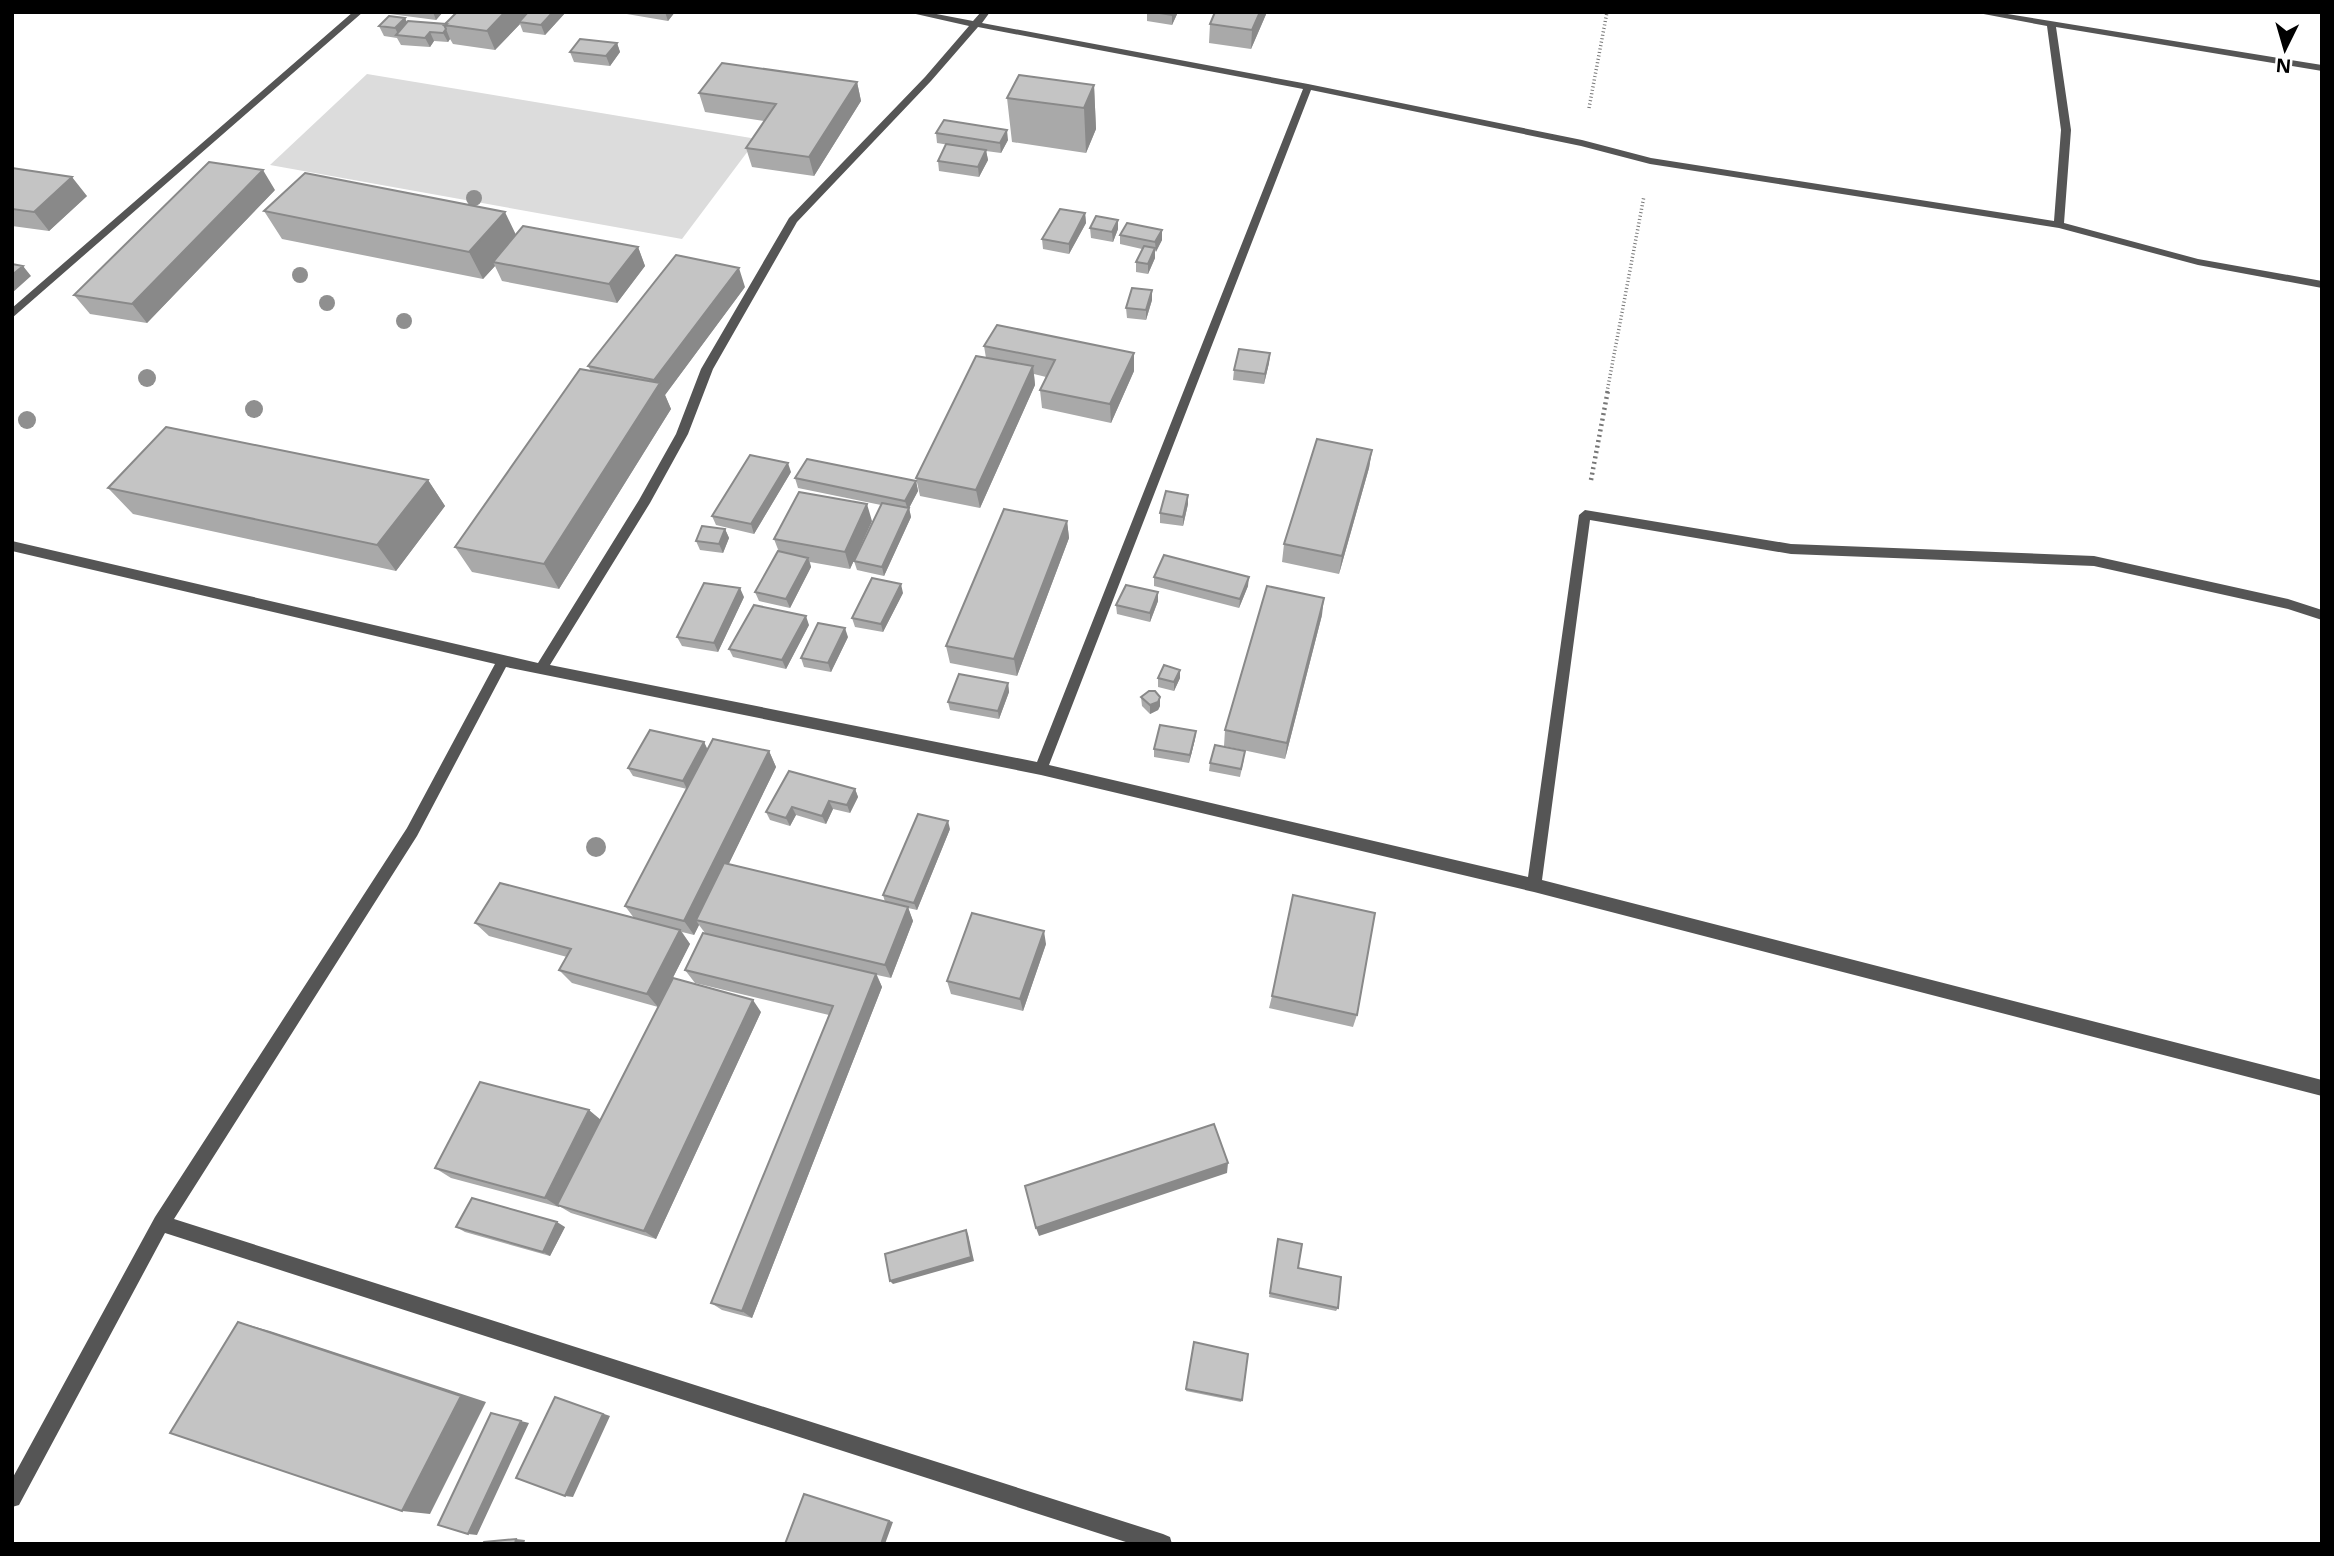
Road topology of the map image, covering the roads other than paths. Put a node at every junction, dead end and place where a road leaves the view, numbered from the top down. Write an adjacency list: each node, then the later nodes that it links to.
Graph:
1 (359, 12): 11 (street)
2 (911, 12): 5 (street)
3 (986, 12): 5 (street)
4 (1977, 12): 6 (street)
5 (978, 25): 8 (street); 15 (street)
6 (2051, 25): 7 (street); 9 (street)
7 (2322, 68)
8 (1308, 87): 9 (street); 16 (street)
9 (2059, 225): 10 (street)
10 (2322, 285)
11 (12, 314)
12 (12, 546): 14 (street)
13 (2322, 615): 17 (street)
14 (503, 661): 15 (street); 19 (street)
15 (541, 669): 16 (street)
16 (1041, 769): 17 (street)
17 (1534, 885): 18 (street)
18 (2322, 1088)
19 (161, 1223): 20 (street); 21 (street)
20 (12, 1498)
21 (1163, 1544)

